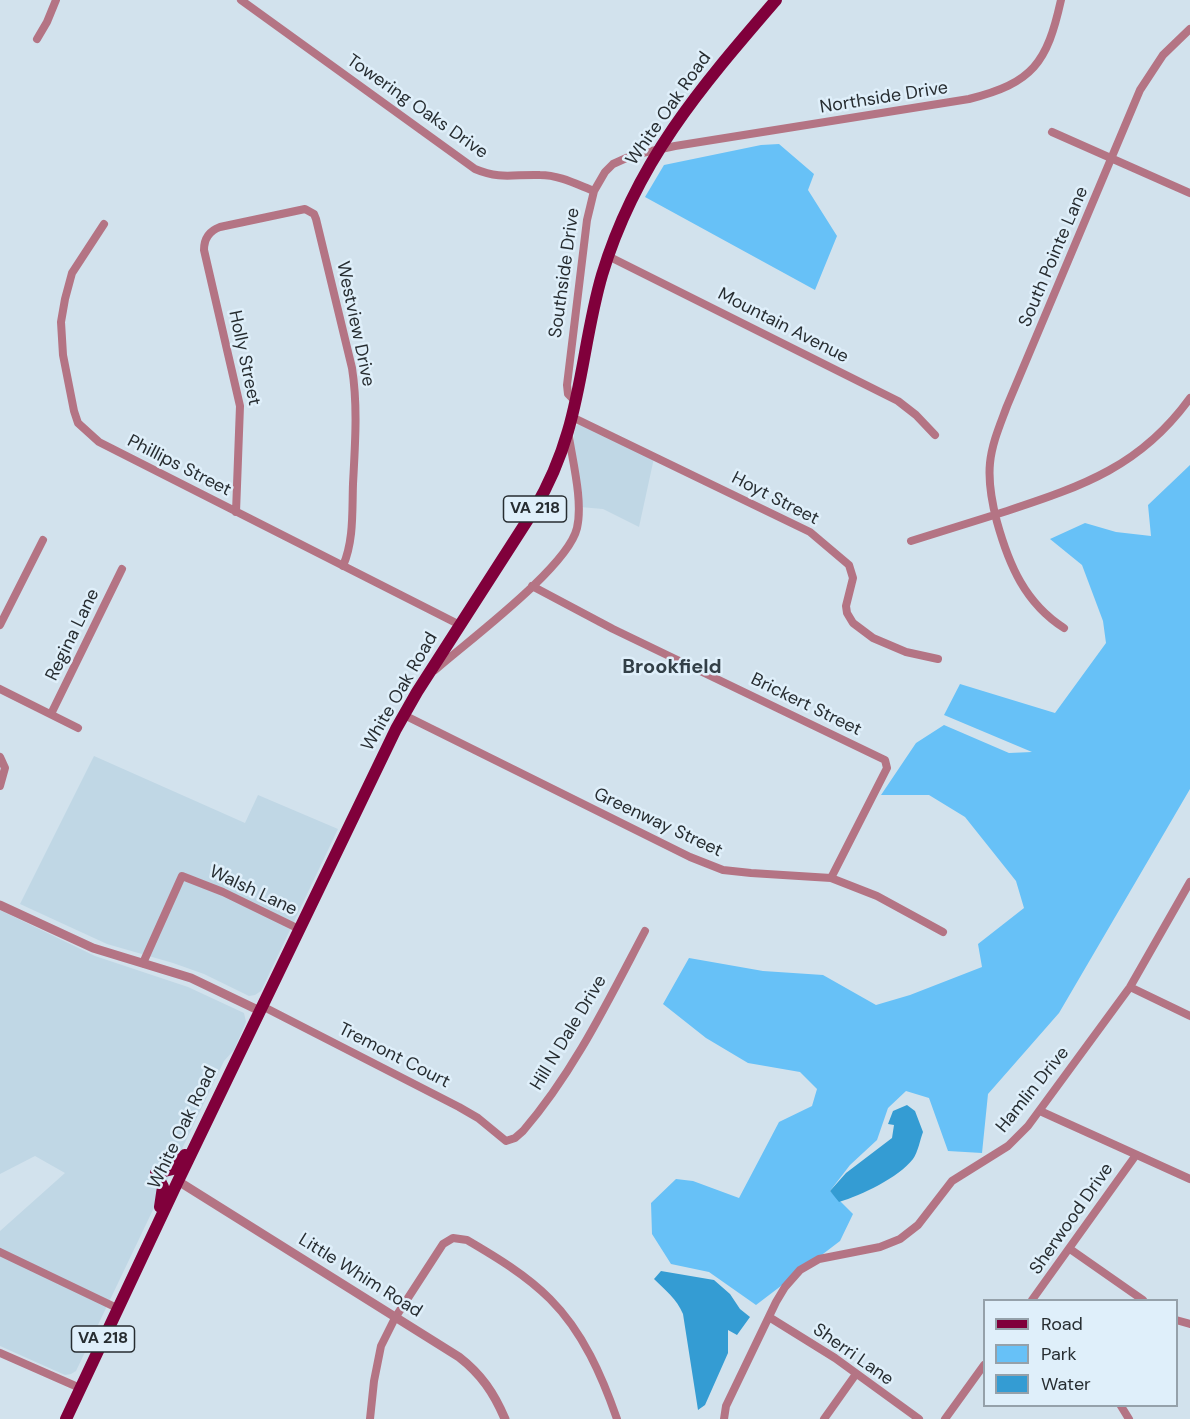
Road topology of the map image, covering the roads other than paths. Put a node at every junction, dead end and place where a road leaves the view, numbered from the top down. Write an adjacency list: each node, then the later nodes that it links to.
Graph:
1 (56, 0): 6 (street)
2 (241, 0): 10 (street, Towering Oaks Drive)
3 (776, 0): 8 (main road, White Oak Road / VA 218)
4 (1060, 0): 8 (street, Northside Drive)
5 (1190, 29): 9 (street, South Pointe Lane)
6 (37, 39)
7 (1052, 132): 9 (street)
8 (658, 150): 10 (street, Southside Drive); 14 (main road, White Oak Road / VA 218)
9 (1111, 159): 11 (street); 21 (street, South Pointe Lane)
10 (594, 191): 16 (street, Southside Drive)
11 (1190, 193)
12 (104, 224): 20 (street, Phillips Street)
13 (228, 225): 20 (street, Holly Street); 24 (street, Westview Drive)
14 (608, 256): 16 (main road, White Oak Road / VA 218); 19 (street, Mountain Avenue)
15 (1190, 398): 21 (street)
16 (575, 401): 17 (main road, White Oak Road / VA 218)
17 (572, 417): 18 (main road, White Oak Road / VA 218); 30 (street, Hoyt Street)
18 (568, 433): 26 (street); 28 (main road, White Oak Road / VA 218)
19 (935, 435)
20 (236, 512): 24 (street, Phillips Street)
21 (995, 514): 23 (street); 29 (street, South Pointe Lane)
22 (43, 540): 27 (street)
23 (910, 541)
24 (343, 566): 28 (street, Phillips Street)
25 (122, 569): 33 (street, Regina Lane)
26 (532, 586): 32 (street); 38 (street, Brickert Street)
27 (0, 625)
28 (460, 625): 32 (main road, White Oak Road / VA 218)
29 (1064, 628)
30 (938, 659)
31 (0, 689): 33 (street)
32 (417, 692): 34 (main road, White Oak Road / VA 218)
33 (51, 714): 35 (street)
34 (404, 715): 38 (street, Greenway Street); 41 (main road, White Oak Road / VA 218)
35 (78, 728)
36 (0, 757): 37 (street)
37 (0, 786)
38 (831, 878): 43 (street, Greenway Street)
39 (1190, 882): 45 (street, Hamlin Drive)
40 (0, 905): 44 (street)
41 (299, 929): 44 (street, Walsh Lane); 46 (main road, White Oak Road / VA 218)
42 (645, 931): 50 (street, Hill N Dale Drive)
43 (942, 932)
44 (143, 963): 46 (street)
45 (1130, 987): 47 (street); 48 (street, Hamlin Drive)
46 (261, 1008): 49 (main road, White Oak Road / VA 218); 50 (street, Tremont Court)
47 (1190, 1016)
48 (1040, 1111): 51 (street); 60 (street, Hamlin Drive)
49 (202, 1131): 53 (main road, White Oak Road / VA 218); 54 (main road)
50 (507, 1141)
51 (1136, 1155): 52 (street); 55 (street, Sherwood Drive)
52 (1190, 1179)
53 (178, 1181): 54 (main road, White Oak Road / VA 218); 61 (street, Little Whim Road)
54 (156, 1226): 59 (main road, White Oak Road / VA 218)
55 (1070, 1249): 57 (street, Sherwood Drive); 58 (street)
56 (0, 1252): 59 (street)
57 (1033, 1299)
58 (1142, 1299)
59 (117, 1308): 65 (main road, White Oak Road / VA 218)
60 (769, 1317): 64 (street, Sherri Lane); 70 (street, Hamlin Drive)
61 (395, 1318): 67 (street); 68 (street, Little Whim Road); 69 (street)
62 (0, 1353): 65 (street)
63 (983, 1366): 73 (street)
64 (856, 1374): 71 (street); 72 (street, Sherri Lane)
65 (80, 1388): 66 (main road, White Oak Road / VA 218)
66 (66, 1419)
67 (370, 1419)
68 (505, 1419)
69 (617, 1419)
70 (724, 1419)
71 (824, 1419)
72 (919, 1419)
73 (945, 1419)

